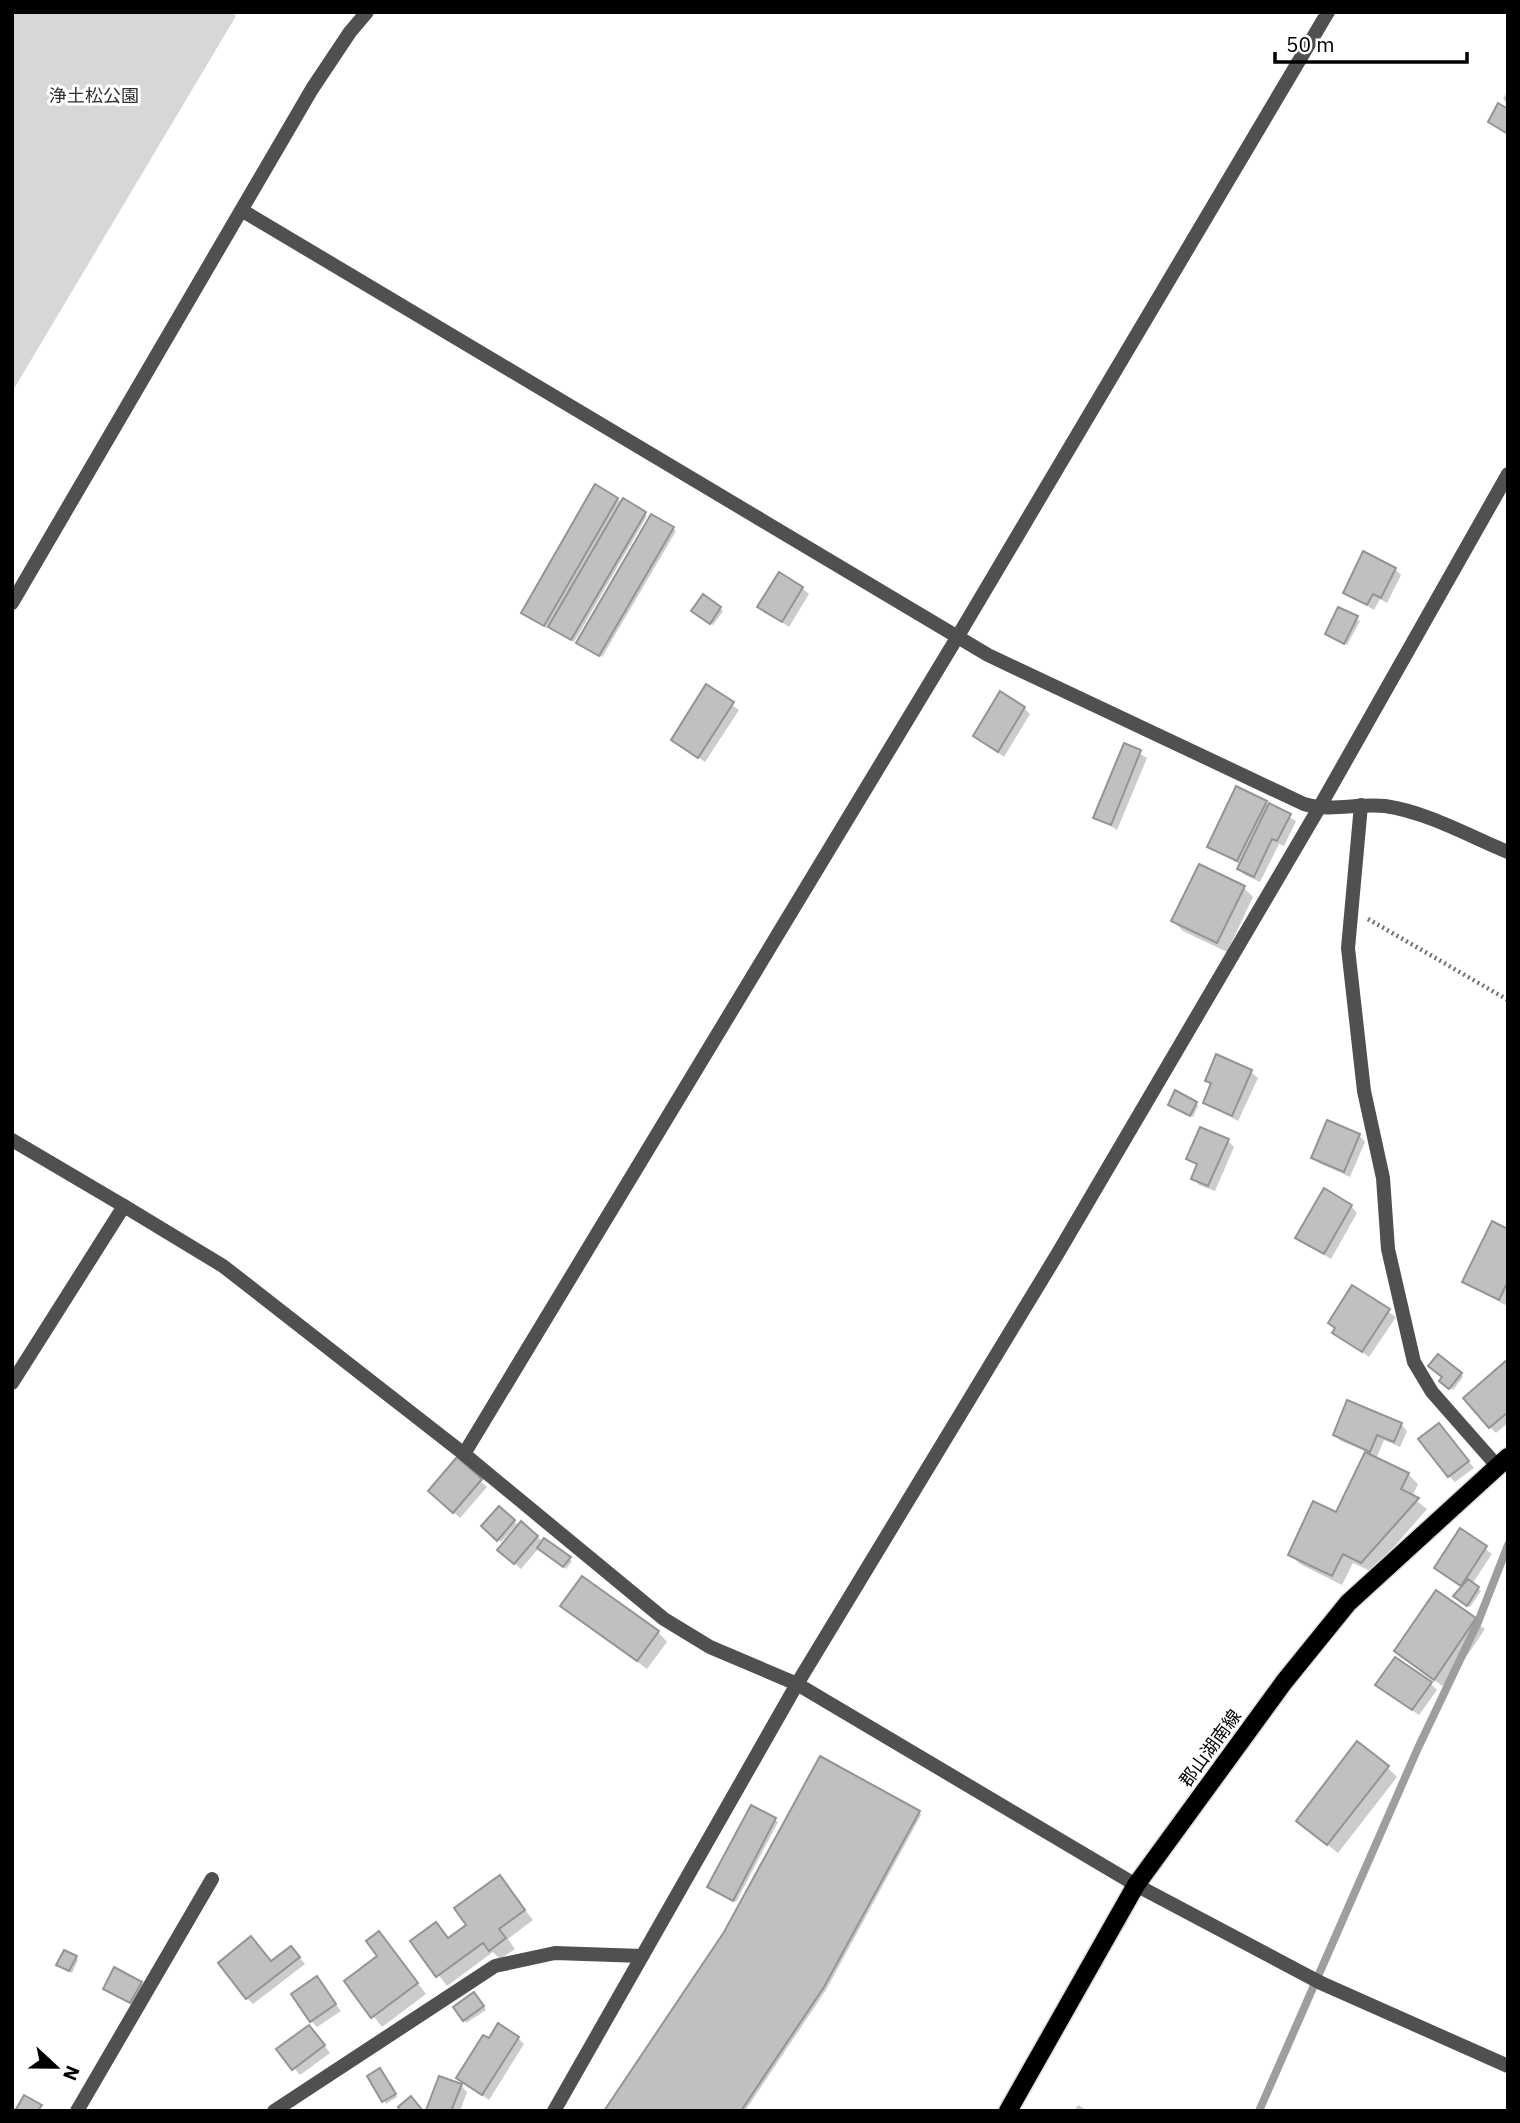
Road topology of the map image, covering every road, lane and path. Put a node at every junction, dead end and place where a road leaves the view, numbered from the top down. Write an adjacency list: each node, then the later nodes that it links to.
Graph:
1 (367, 12): 3 (street)
2 (1328, 12): 6 (street)
3 (243, 211): 5 (street); 6 (street)
4 (1508, 474): 8 (street)
5 (12, 603)
6 (958, 636): 8 (street); 15 (street)
7 (1361, 806): 8 (street); 9 (street); 10 (street)
8 (1319, 808): 17 (street)
9 (1508, 852)
10 (1352, 910): 11 (path); 16 (street)
11 (1508, 1000)
12 (12, 1140): 13 (street)
13 (124, 1206): 14 (street); 15 (street)
14 (12, 1383)
15 (464, 1454): 17 (street)
16 (1503, 1462): 19 (main road, 郡山湖南線)
17 (797, 1684): 19 (street); 20 (street)
18 (212, 1879): 22 (street)
19 (1136, 1885): 21 (street); 25 (main road, 郡山湖南線)
20 (642, 1956): 23 (street); 24 (street)
21 (1508, 2066)
22 (77, 2111)
23 (274, 2111)
24 (554, 2111)
25 (1008, 2111)

